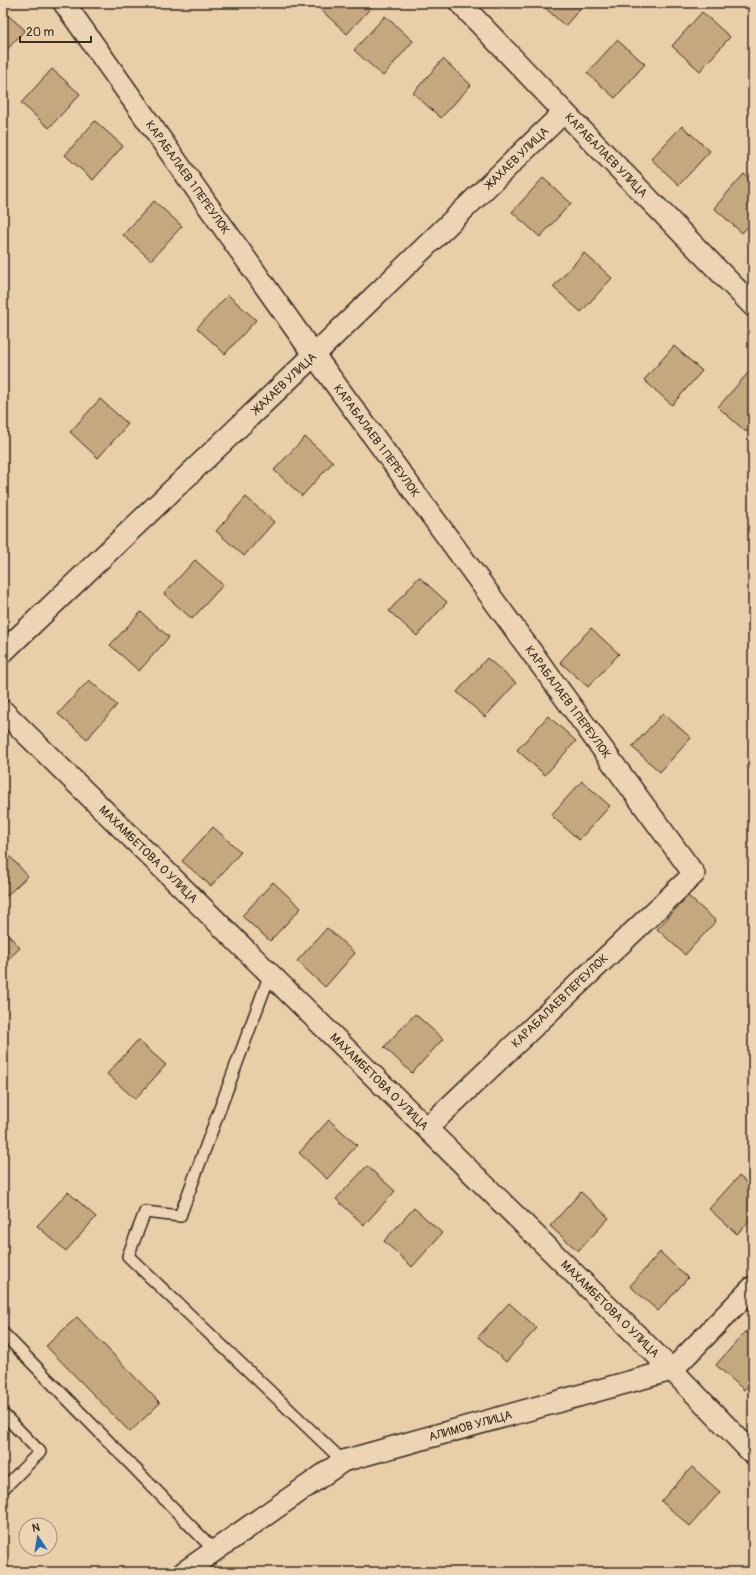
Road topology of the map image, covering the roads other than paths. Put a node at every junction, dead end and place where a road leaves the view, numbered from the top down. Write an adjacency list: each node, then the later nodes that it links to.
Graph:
1 (64, 3): 5 (street, КАРАБАЛАЕВ 1 ПЕРЕУЛОК)
2 (460, 3): 3 (street, КАРАБАЛАЕВ УЛИЦА)
3 (564, 112): 4 (street, КАРАБАЛАЕВ УЛИЦА); 5 (street, ЖАХАЕВ УЛИЦА)
4 (753, 306)
5 (314, 355): 6 (street, ЖАХАЕВ УЛИЦА); 8 (street, КАРАБАЛАЕВ 1 ПЕРЕУЛОК)
6 (3, 652)
7 (3, 711): 9 (street, МАХАМБЕТОВА О УЛИЦА)
8 (694, 874): 10 (street, КАРАБАЛАЕВ ПЕРЕУЛОК)
9 (270, 974): 10 (street, МАХАМБЕТОВА О УЛИЦА); 16 (lane)
10 (427, 1128): 13 (street, МАХАМБЕТОВА О УЛИЦА)
11 (753, 1287): 13 (street)
12 (3, 1333): 18 (lane)
13 (672, 1370): 15 (street, МАХАМБЕТОВА О УЛИЦА); 16 (street, АЛИМОВ УЛИЦА)
14 (3, 1414): 17 (lane)
15 (753, 1454)
16 (342, 1461): 18 (street, АЛИМОВ УЛИЦА)
17 (3, 1489)
18 (214, 1550): 19 (street, АЛИМОВ УЛИЦА)
19 (184, 1572)

